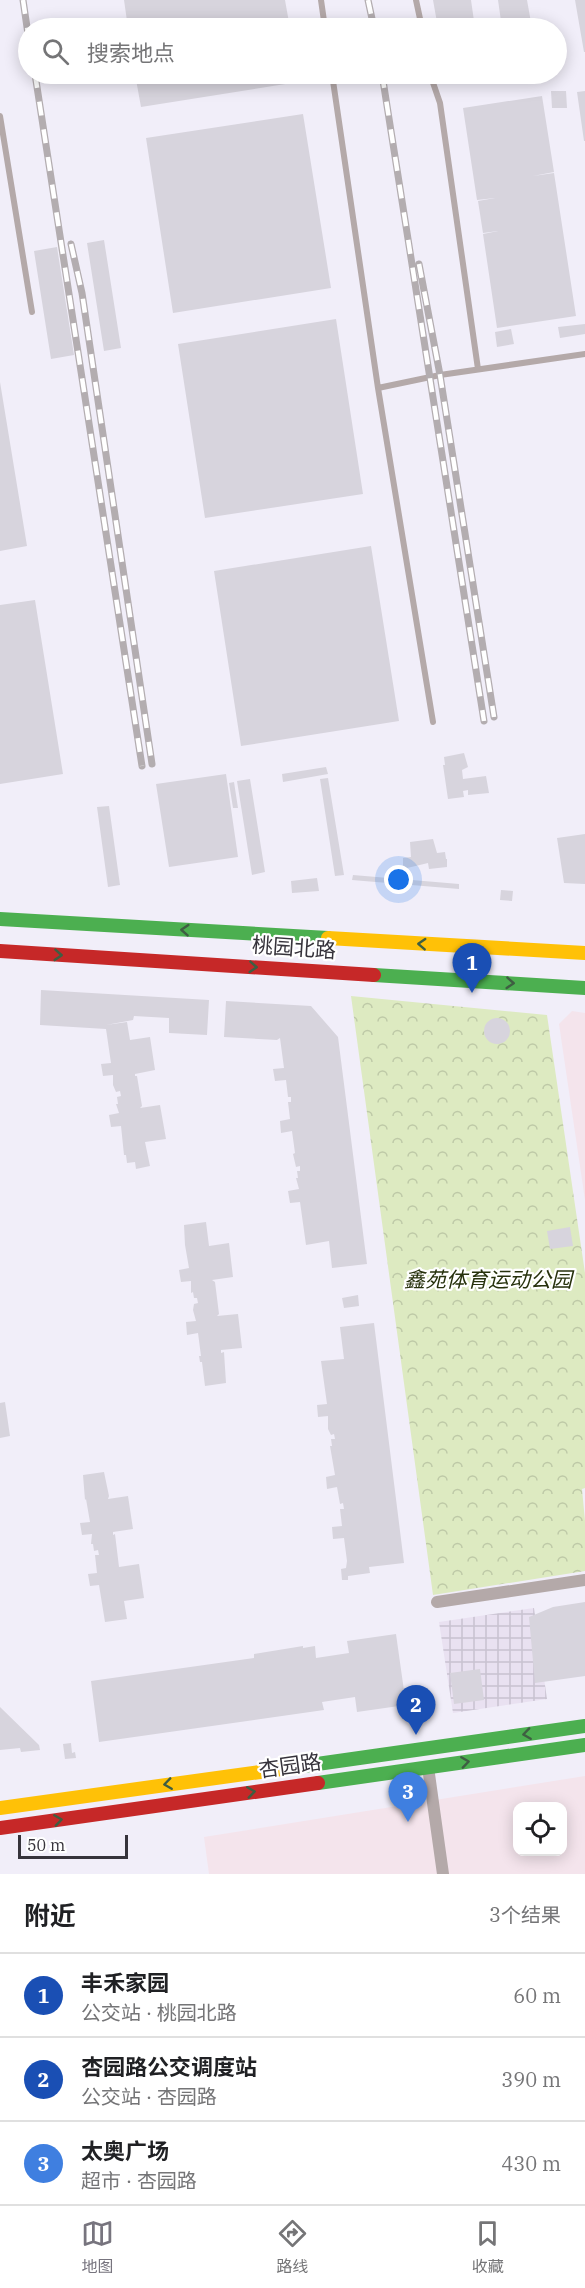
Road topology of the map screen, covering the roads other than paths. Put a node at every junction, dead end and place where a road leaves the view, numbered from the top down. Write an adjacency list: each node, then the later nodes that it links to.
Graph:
1 (321, 0): 3 (lane)
2 (416, 0): 4 (lane)
3 (324, 18)
4 (420, 18)
5 (333, 84): 11 (lane)
6 (433, 84): 10 (lane)
7 (0, 116): 8 (lane)
8 (33, 312)
9 (585, 354): 10 (lane)
10 (478, 369): 11 (lane)
11 (378, 388): 12 (lane)
12 (433, 722)
13 (0, 919): 15 (street, 桃园北路, one-way to 13)
14 (0, 951): 16 (street, 桃园北路, one-way to 16)
15 (585, 953)
16 (585, 988)
17 (585, 1580): 18 (street)
18 (437, 1602)
19 (585, 1726): 22 (street, 杏园路, one-way to 22)
20 (585, 1745): 21 (street, 杏园路, one-way to 20)
21 (428, 1767): 23 (street, 杏园路, one-way to 21); 24 (street)
22 (0, 1808)
23 (0, 1828)
24 (443, 1874)

